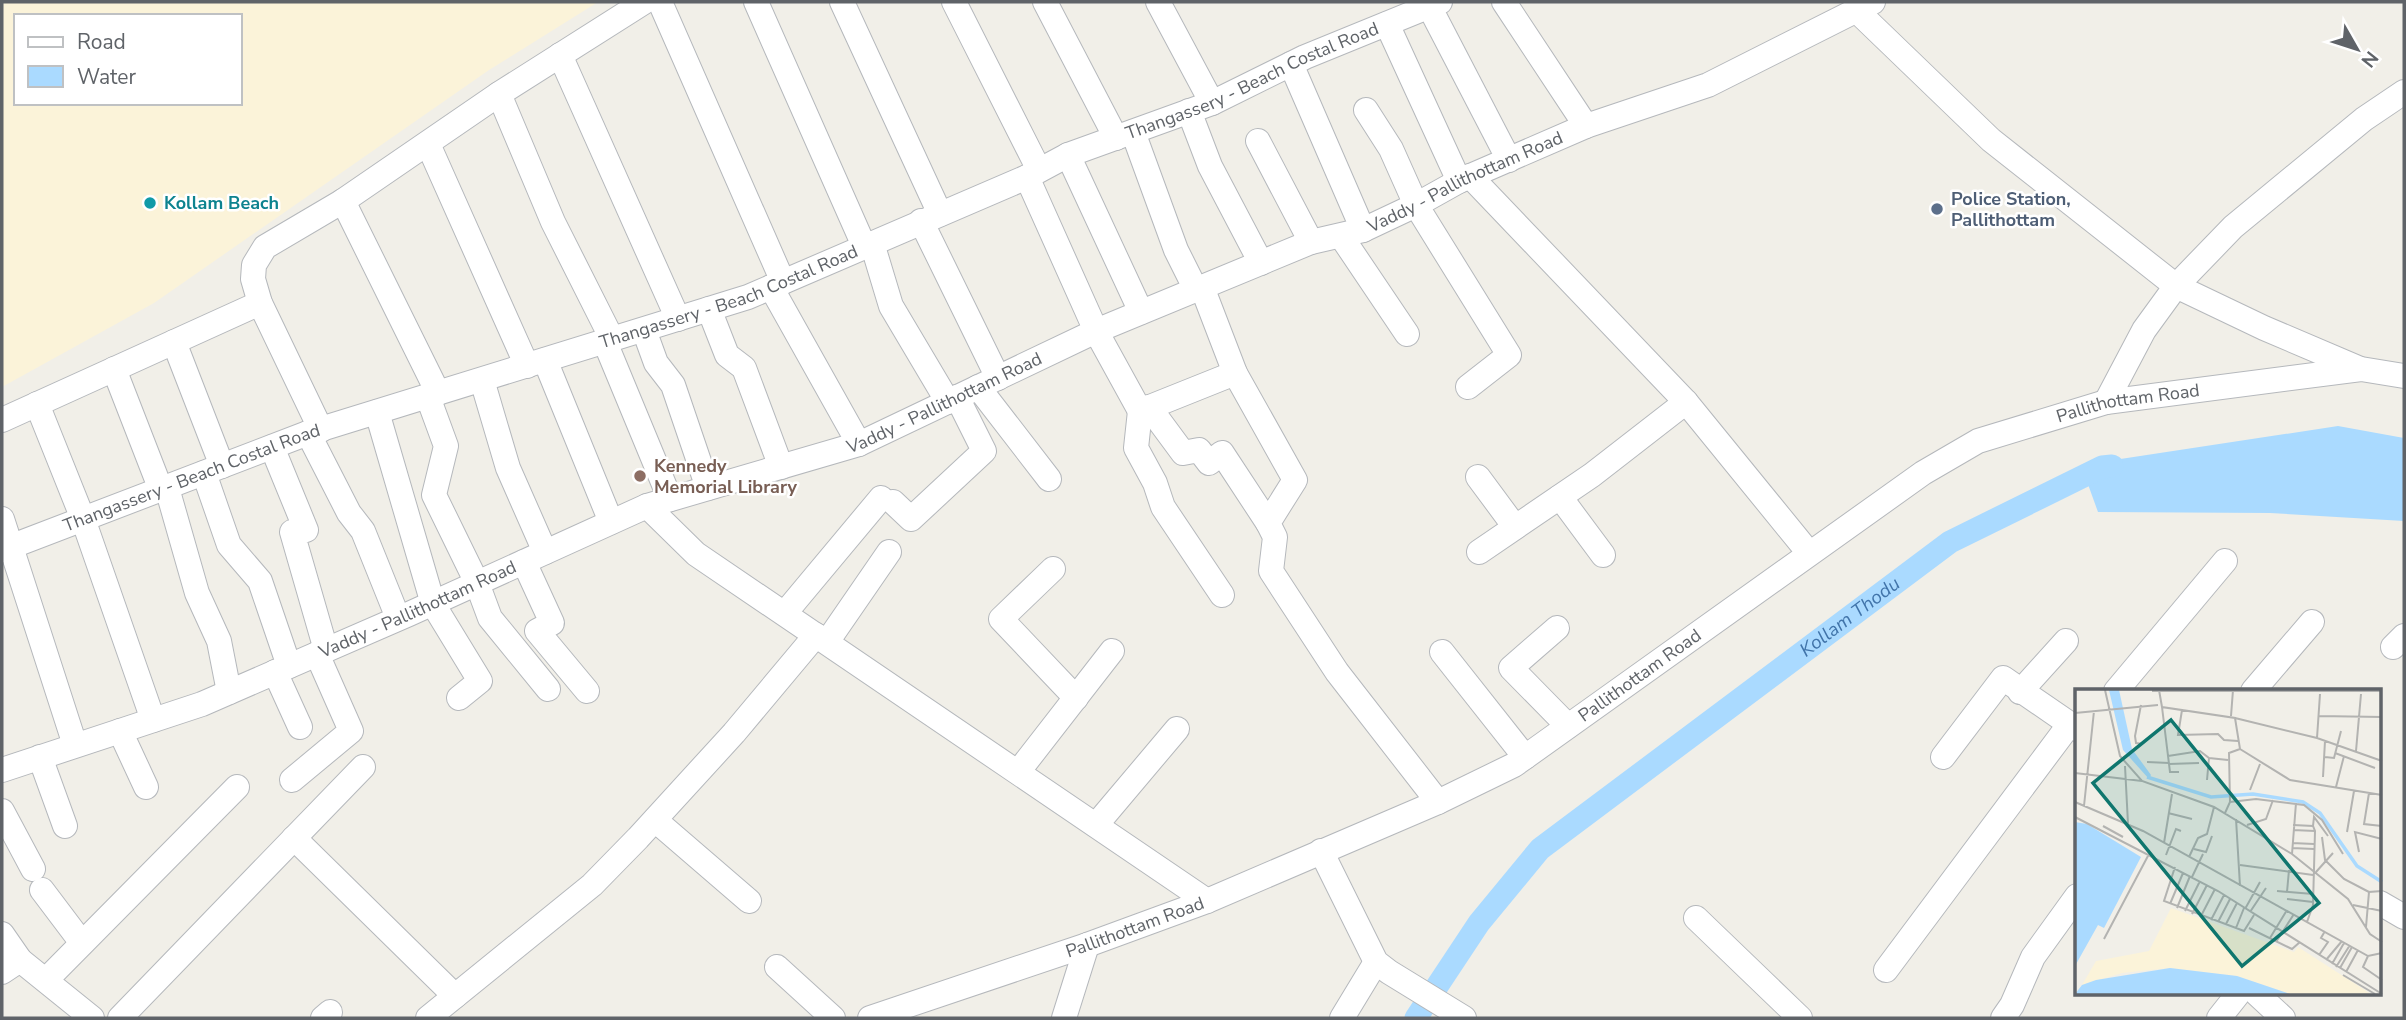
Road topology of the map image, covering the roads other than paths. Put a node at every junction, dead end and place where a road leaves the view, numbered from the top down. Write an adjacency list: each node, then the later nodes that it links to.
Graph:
1 (644, 2): 12 (street)
2 (660, 2): 34 (street)
3 (756, 2): 32 (street)
4 (842, 2): 29 (street)
5 (954, 2): 25 (street)
6 (1045, 2): 20 (street)
7 (1158, 2): 16 (street)
8 (1504, 2): 19 (street)
9 (1435, 4): 11 (street, Thangassery - Beach Costal Road); 24 (street)
10 (1865, 6): 19 (street, Vaddy - Pallithottam Road); 35 (street)
11 (1387, 24): 13 (street, Thangassery - Beach Costal Road); 26 (street)
12 (560, 55): 15 (street); 40 (street)
13 (1291, 64): 16 (street, Thangassery - Beach Costal Road); 30 (street)
14 (2404, 92): 35 (street)
15 (499, 94): 22 (street); 44 (street)
16 (1212, 103): 18 (street, Thangassery - Beach Costal Road)
17 (1367, 110): 28 (street)
18 (1189, 111): 20 (street, Thangassery - Beach Costal Road); 33 (street)
19 (1586, 126): 24 (street, Vaddy - Pallithottam Road)
20 (1125, 135): 23 (street, Thangassery - Beach Costal Road); 36 (street)
21 (1258, 141): 31 (street)
22 (428, 144): 27 (street); 46 (street)
23 (1068, 155): 25 (street, Thangassery - Beach Costal Road); 39 (street)
24 (1509, 160): 26 (street, Vaddy - Pallithottam Road)
25 (1033, 173): 29 (street, Thangassery - Beach Costal Road); 42 (street)
26 (1465, 178): 28 (street, Vaddy - Pallithottam Road); 55 (street)
27 (343, 201): 37 (street); 54 (street)
28 (1416, 205): 30 (street, Vaddy - Pallithottam Road); 52 (street)
29 (930, 218): 32 (street, Thangassery - Beach Costal Road); 53 (street)
30 (1352, 233): 31 (street, Vaddy - Pallithottam Road); 43 (street)
31 (1311, 242): 33 (street, Vaddy - Pallithottam Road)
32 (868, 245): 34 (street, Thangassery - Beach Costal Road); 53 (street)
33 (1261, 263): 36 (street, Vaddy - Pallithottam Road)
34 (777, 284): 38 (street, Thangassery - Beach Costal Road); 62 (street)
35 (2176, 286): 48 (street); 56 (street)
36 (1199, 288): 39 (street, Vaddy - Pallithottam Road); 49 (street)
37 (260, 303): 45 (street); 61 (street)
38 (709, 309): 40 (street, Thangassery - Beach Costal Road); 64 (street)
39 (1141, 313): 42 (street, Vaddy - Pallithottam Road)
40 (678, 319): 41 (street, Thangassery - Beach Costal Road)
41 (644, 330): 44 (street, Thangassery - Beach Costal Road); 68 (street)
42 (1096, 331): 53 (street, Vaddy - Pallithottam Road); 58 (street)
43 (1407, 334)
44 (608, 340): 46 (street, Thangassery - Beach Costal Road); 71 (street)
45 (174, 342): 47 (street); 65 (street)
46 (536, 363): 51 (street, Thangassery - Beach Costal Road); 74 (street)
47 (114, 369): 57 (street); 69 (street)
48 (2361, 369): 50 (street, Pallithottam Road); 56 (street, Pallithottam Road)
49 (1235, 373): 58 (street); 75 (street)
50 (2404, 376)
51 (482, 380): 54 (street, Thangassery - Beach Costal Road); 82 (street)
52 (1468, 387)
53 (970, 391): 62 (street, Vaddy - Pallithottam Road); 67 (street); 88 (street)
54 (433, 395): 59 (street, Thangassery - Beach Costal Road); 85 (street)
55 (1686, 402): 70 (street); 80 (street)
56 (2106, 402): 80 (street, Pallithottam Road)
57 (37, 404): 60 (street); 73 (street)
58 (1144, 409): 75 (street); 86 (street)
59 (377, 412): 61 (street, Thangassery - Beach Costal Road); 87 (street)
60 (2, 420)
61 (315, 431): 63 (street, Thangassery - Beach Costal Road); 89 (street)
62 (859, 444): 64 (street, Vaddy - Pallithottam Road)
63 (272, 447): 65 (street, Thangassery - Beach Costal Road); 95 (street)
64 (781, 467): 68 (street, Vaddy - Pallithottam Road)
65 (213, 470): 69 (street, Thangassery - Beach Costal Road); 97 (street)
66 (1478, 477): 76 (street)
67 (1049, 480)
68 (708, 488): 71 (street, Vaddy - Pallithottam Road)
69 (164, 489): 73 (street, Thangassery - Beach Costal Road); 102 (street)
70 (1560, 497): 76 (street); 81 (street)
71 (658, 503): 74 (street, Vaddy - Pallithottam Road); 88 (street)
72 (2, 519): 77 (street)
73 (83, 519): 77 (street, Thangassery - Beach Costal Road); 106 (street)
74 (611, 522): 82 (street, Vaddy - Pallithottam Road)
75 (1268, 523): 122 (street)
76 (1516, 527): 79 (street)
77 (7, 548): 112 (street)
78 (889, 552): 92 (street)
79 (1479, 552)
80 (1809, 553): 107 (street, Pallithottam Road)
81 (1603, 555)
82 (535, 557): 85 (street, Vaddy - Pallithottam Road); 101 (street)
83 (2225, 561): 99 (street)
84 (1053, 569): 105 (street)
85 (477, 583): 87 (street, Vaddy - Pallithottam Road); 98 (street)
86 (1222, 595)
87 (433, 604): 89 (street, Vaddy - Pallithottam Road); 104 (street)
88 (785, 613): 92 (street)
89 (398, 618): 95 (street, Vaddy - Pallithottam Road)
90 (2312, 622): 100 (street)
91 (1557, 628): 107 (street)
92 (821, 638): 118 (street); 124 (street)
93 (2066, 641): 103 (street)
94 (1112, 651): 105 (street)
95 (321, 652): 97 (street, Vaddy - Pallithottam Road); 119 (street)
96 (1442, 652): 114 (street)
97 (282, 669): 102 (street, Vaddy - Pallithottam Road); 108 (street)
98 (548, 689)
99 (2118, 689)
100 (2255, 689)
101 (587, 691)
102 (229, 692): 106 (street, Vaddy - Pallithottam Road)
103 (2020, 692): 109 (street); 115 (street)
104 (460, 698)
105 (1076, 698): 118 (street)
106 (153, 720): 111 (street, Vaddy - Pallithottam Road)
107 (1568, 726): 114 (street, Pallithottam Road)
108 (300, 727)
109 (2073, 727): 141 (street)
110 (1177, 729): 125 (street)
111 (120, 731): 112 (street, Vaddy - Pallithottam Road); 120 (street)
112 (75, 745): 113 (street, Vaddy - Pallithottam Road)
113 (40, 757): 117 (street, Vaddy - Pallithottam Road); 126 (street)
114 (1525, 757): 122 (street, Pallithottam Road)
115 (1943, 757)
116 (363, 767): 127 (street)
117 (2, 768)
118 (1018, 772): 125 (street)
119 (292, 780)
120 (146, 787)
121 (237, 787): 136 (street)
122 (1438, 802): 128 (street, Pallithottam Road)
123 (2, 811): 136 (street)
124 (655, 820): 130 (street); 143 (street)
125 (1096, 825): 131 (street)
126 (65, 826)
127 (294, 838): 143 (street); 148 (street)
128 (1321, 850): 131 (street, Pallithottam Road); 140 (street)
129 (2075, 899): 155 (street)
130 (750, 901)
131 (1207, 901): 137 (street, Pallithottam Road)
132 (2382, 903): 134 (street)
133 (1696, 918): 154 (street)
134 (2404, 918)
135 (2, 934): 138 (street)
136 (82, 943): 142 (street)
137 (1087, 945): 151 (street, Pallithottam Road); 152 (street)
138 (11, 966): 142 (street)
139 (778, 967): 150 (street)
140 (1383, 967): 146 (street); 153 (street)
141 (1886, 970)
142 (46, 980): 147 (street)
143 (455, 996): 149 (street)
144 (2236, 996): 156 (street)
145 (2259, 996): 157 (street)
146 (1459, 1014)
147 (92, 1018)
148 (121, 1018)
149 (428, 1018)
150 (833, 1018)
151 (870, 1018)
152 (1064, 1018)
153 (1342, 1018)
154 (1800, 1018)
155 (2003, 1018)
156 (2219, 1018)
157 (2283, 1018)

